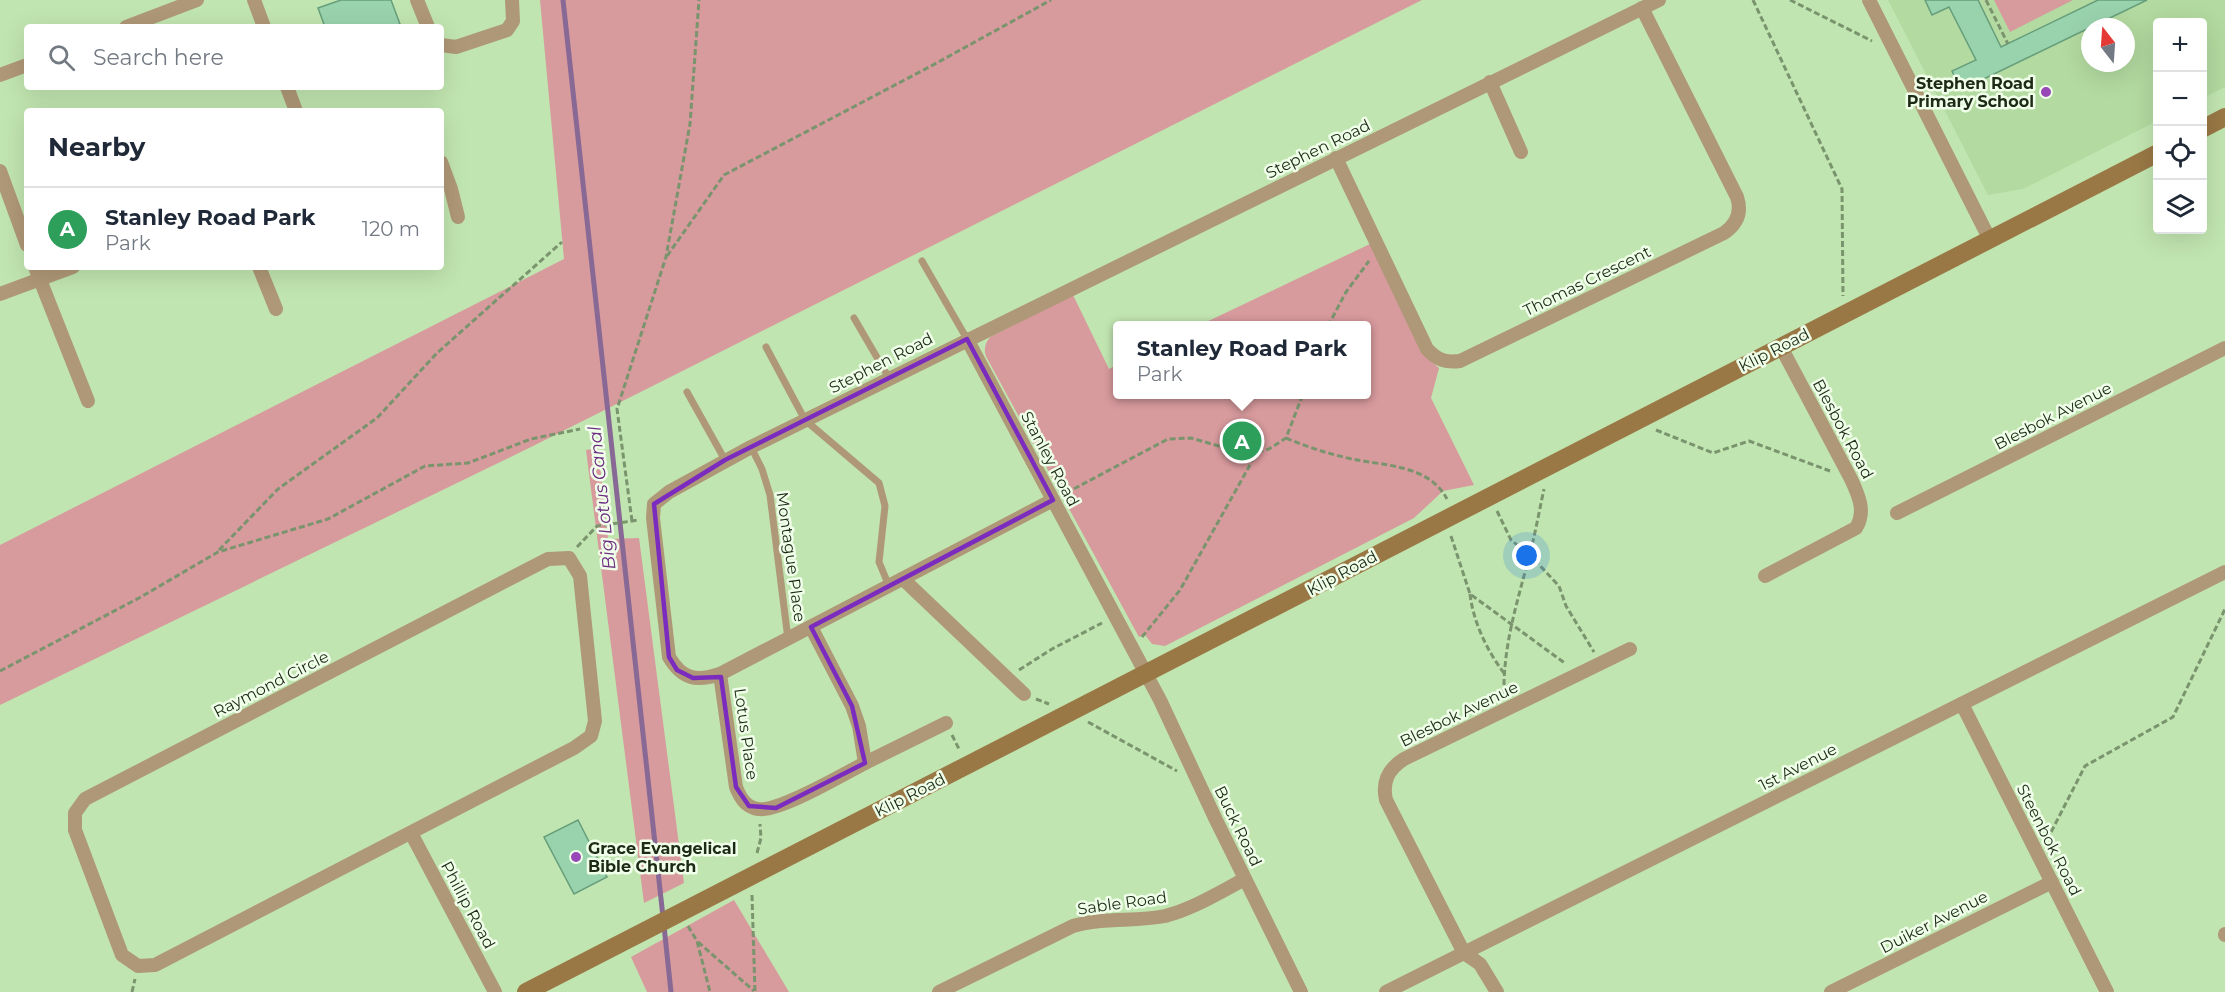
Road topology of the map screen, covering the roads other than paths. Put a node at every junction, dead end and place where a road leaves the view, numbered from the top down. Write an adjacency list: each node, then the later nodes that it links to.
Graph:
1 (197, 0): 8 (street)
2 (254, 0): 9 (street)
3 (417, 0): 10 (street)
4 (512, 0): 11 (street)
5 (1659, 0): 7 (street, Stephen Road)
6 (1869, 0): 26 (street)
7 (1642, 8): 14 (street, Stephen Road); 21 (street, Thomas Crescent)
8 (134, 24)
9 (263, 24)
10 (427, 24)
11 (444, 45)
12 (24, 66): 13 (street)
13 (0, 75)
14 (1490, 82): 19 (street); 21 (street, Stephen Road)
15 (288, 90): 16 (street)
16 (295, 108)
17 (2225, 117): 18 (street)
18 (2207, 126)
19 (1521, 152)
20 (2153, 155): 26 (street, Klip Road)
21 (1336, 158): 34 (street, Stephen Road)
22 (444, 170): 24 (street)
23 (0, 171): 25 (street)
24 (458, 217)
25 (24, 237)
26 (1990, 240): 36 (street, Klip Road)
27 (922, 261): 34 (lane, Stanley Road)
28 (55, 270): 30 (street)
29 (260, 270): 32 (street)
30 (37, 273): 31 (street); 40 (street)
31 (0, 294)
32 (276, 309)
33 (854, 318): 38 (lane)
34 (966, 339): 38 (street, Stephen Road); 44 (street, Stanley Road)
35 (766, 347): 41 (lane)
36 (1781, 347): 47 (street, Blesbok Road); 54 (street, Klip Road)
37 (2225, 348): 45 (street, Blesbok Avenue)
38 (889, 378): 41 (street, Stephen Road)
39 (687, 392): 43 (lane)
40 (88, 401)
41 (805, 420): 42 (street, Stephen Road); 49 (lane)
42 (751, 447): 43 (street, Stephen Road); 51 (lane, Montague Place)
43 (725, 460): 53 (street, Stephen Road)
44 (1059, 497): 48 (street, Stephen Road); 54 (street, Stanley Road)
45 (1897, 513)
46 (2225, 572): 56 (street, 1st Avenue)
47 (1765, 576)
48 (903, 579): 49 (street, Stephen Road); 55 (street)
49 (889, 586): 50 (street, Stephen Road)
50 (811, 627): 51 (street, Stephen Road); 58 (street)
51 (788, 639): 53 (street, Stephen Road)
52 (1630, 649): 62 (street, Blesbok Avenue)
53 (720, 674): 58 (street, Lotus Place)
54 (1146, 674): 60 (street, Buck Road); 64 (street, Klip Road)
55 (1024, 693)
56 (1962, 704): 61 (street, Steenbok Road); 62 (street, 1st Avenue)
57 (946, 723): 58 (street)
58 (865, 763)
59 (411, 833): 59 (street, Raymond Circle); 63 (street, Phillip Road)
60 (1245, 879): 65 (street, Sable Road); 66 (street, Buck Road)
61 (2052, 882): 69 (street, Duiker Avenue); 70 (street, Steenbok Road)
62 (1464, 953): 67 (street, 1st Avenue); 68 (street)
63 (495, 992)
64 (526, 992)
65 (939, 992)
66 (1301, 992)
67 (1386, 992)
68 (1497, 992)
69 (1831, 992)
70 (2107, 992)

